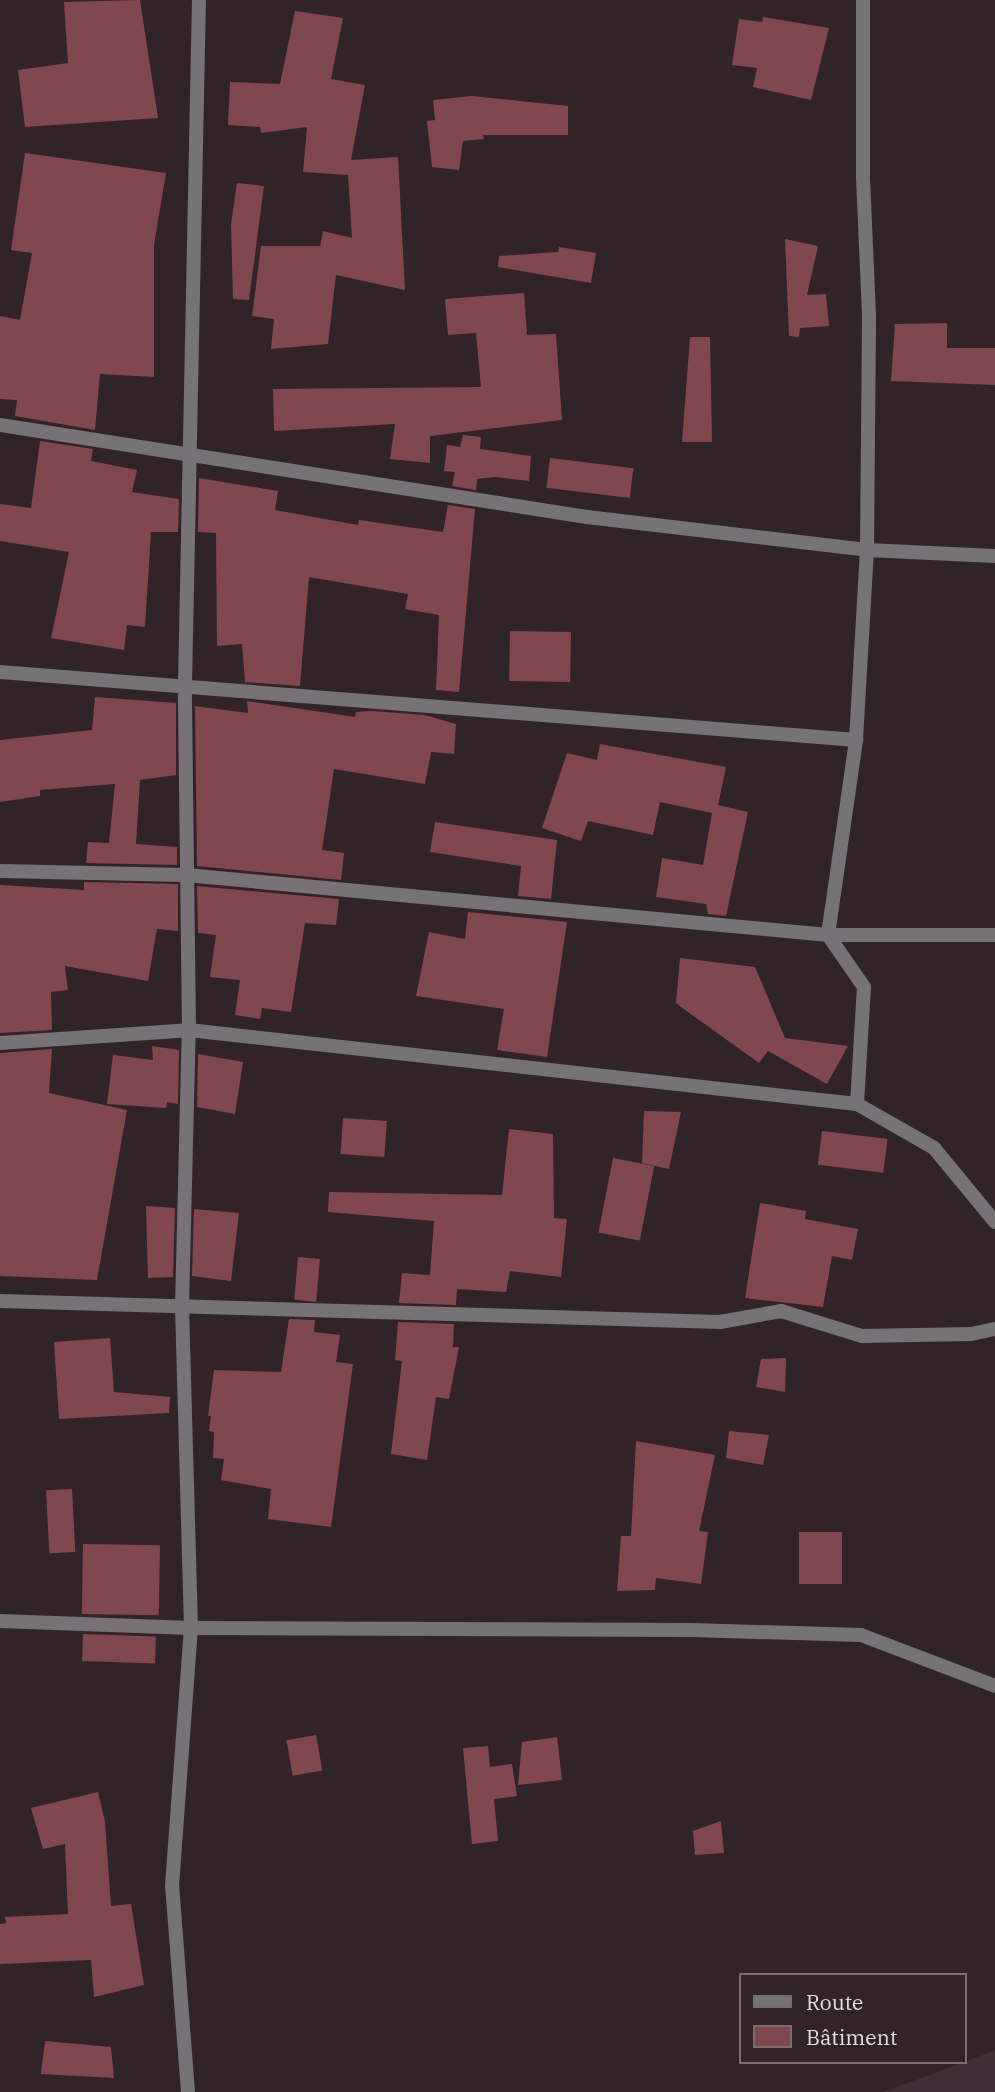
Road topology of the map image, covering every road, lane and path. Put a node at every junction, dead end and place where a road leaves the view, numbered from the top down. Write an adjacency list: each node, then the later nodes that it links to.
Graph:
1 (199, 0): 4 (street)
2 (863, 0): 5 (street)
3 (0, 425): 4 (street)
4 (189, 457): 5 (street); 8 (street)
5 (867, 550): 6 (street); 9 (street)
6 (995, 556)
7 (0, 672): 8 (street)
8 (185, 684): 9 (street); 11 (street)
9 (856, 740): 12 (street)
10 (0, 872): 11 (street)
11 (186, 875): 12 (street); 14 (street)
12 (828, 935): 13 (street); 16 (street)
13 (995, 935)
14 (189, 1030): 15 (street); 16 (street); 19 (street)
15 (0, 1043)
16 (857, 1104): 17 (street)
17 (995, 1222)
18 (0, 1301): 19 (street)
19 (182, 1307): 20 (street); 22 (street)
20 (995, 1329)
21 (0, 1621): 22 (street)
22 (191, 1628): 23 (street); 24 (street)
23 (995, 1686)
24 (188, 2092)

